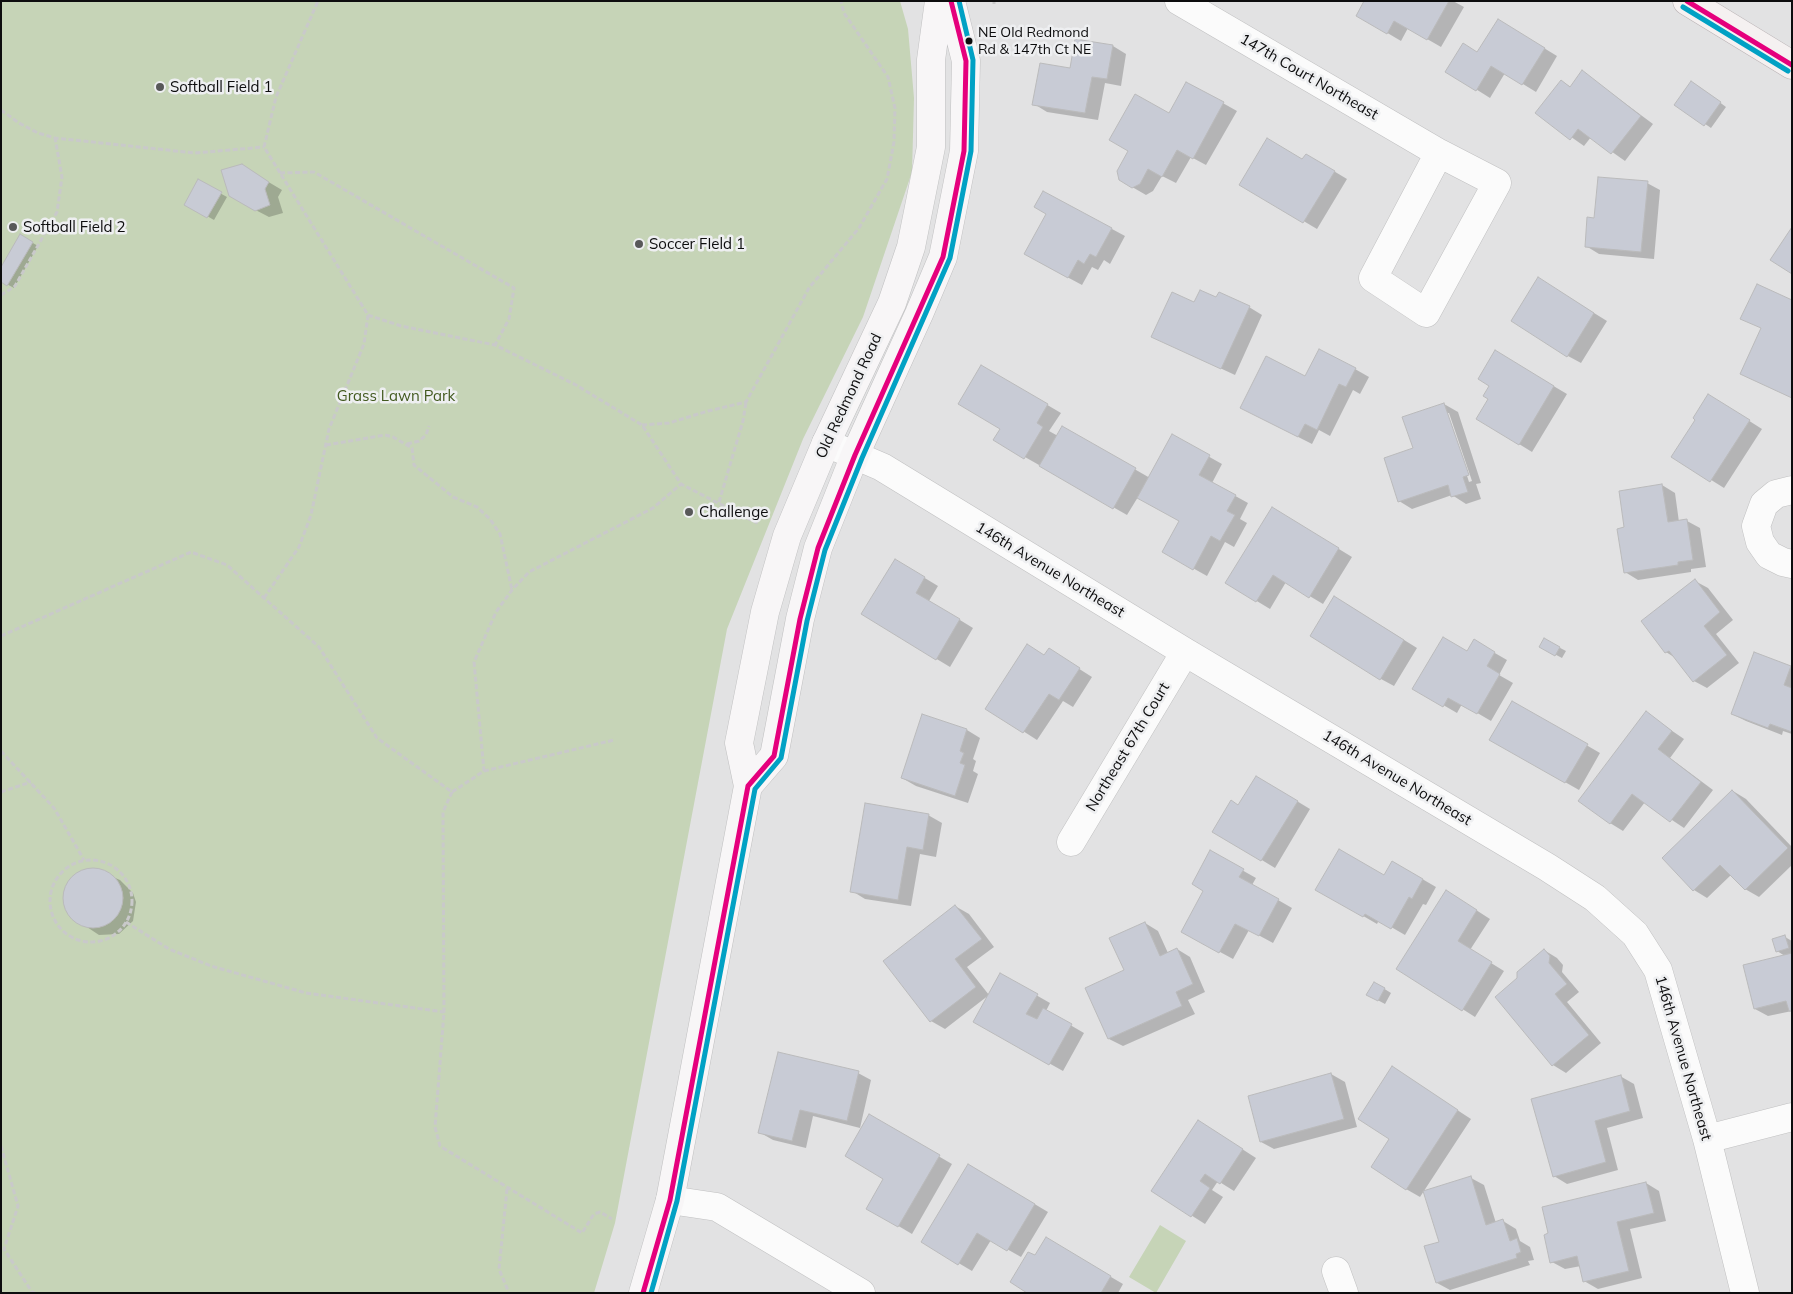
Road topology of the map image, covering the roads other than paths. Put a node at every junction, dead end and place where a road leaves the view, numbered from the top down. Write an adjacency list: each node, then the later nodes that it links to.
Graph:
1 (939, 1): 7 (main road, Old Redmond Road)
2 (951, 1): 8 (main road, Old Redmond Road)
3 (1179, 1): 6 (street, 147th Court Northeast)
4 (1687, 1): 5 (main road)
5 (1792, 65)
6 (1439, 153): 6 (street, 147th Court Northeast)
7 (826, 443): 8 (street, 146th Avenue Northeast); 12 (main road, Old Redmond Road)
8 (855, 455): 11 (street, 146th Avenue Northeast); 12 (main road, Old Redmond Road)
9 (1792, 490): 10 (street)
10 (1792, 564)
11 (1185, 652): 13 (street, Northeast 67th Court); 15 (street, 146th Avenue Northeast)
12 (748, 786): 16 (main road, Old Redmond Road)
13 (1071, 842)
14 (1792, 1117): 15 (street)
15 (1707, 1139): 19 (street, 146th Avenue Northeast)
16 (670, 1200): 17 (main road, Old Redmond Road); 18 (street)
17 (643, 1293)
18 (862, 1293)
19 (1745, 1293)

